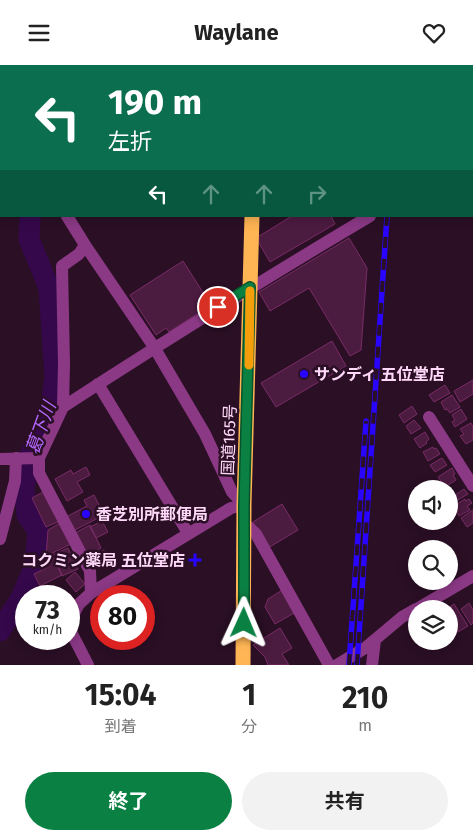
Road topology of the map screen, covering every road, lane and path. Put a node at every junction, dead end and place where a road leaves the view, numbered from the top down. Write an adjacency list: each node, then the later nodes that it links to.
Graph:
1 (68, 217): 4 (street)
2 (252, 217): 5 (highway, 国道165号)
3 (368, 217): 5 (street)
4 (84, 245): 6 (street); 8 (street)
5 (250, 287): 6 (street); 14 (highway, 国道165号)
6 (154, 347): 7 (street); 14 (street)
7 (98, 384): 8 (street); 16 (street)
8 (63, 407): 11 (street)
9 (429, 417): 13 (street)
10 (16, 458): 11 (street); 12 (street); 17 (street)
11 (39, 458): 19 (street)
12 (0, 459)
13 (473, 486)
14 (244, 505): 15 (highway, 国道165号); 16 (street)
15 (244, 523): 28 (highway, 国道165号); 29 (street)
16 (188, 533): 20 (street)
17 (0, 539)
18 (473, 577): 22 (street)
19 (91, 585)
20 (104, 585)
21 (90, 594): 23 (street)
22 (432, 600)
23 (80, 603)
24 (408, 614): 25 (street)
25 (375, 640): 30 (street); 31 (street)
26 (80, 649): 27 (street)
27 (88, 665)
28 (243, 665)
29 (329, 665)
30 (337, 665)
31 (372, 665)

